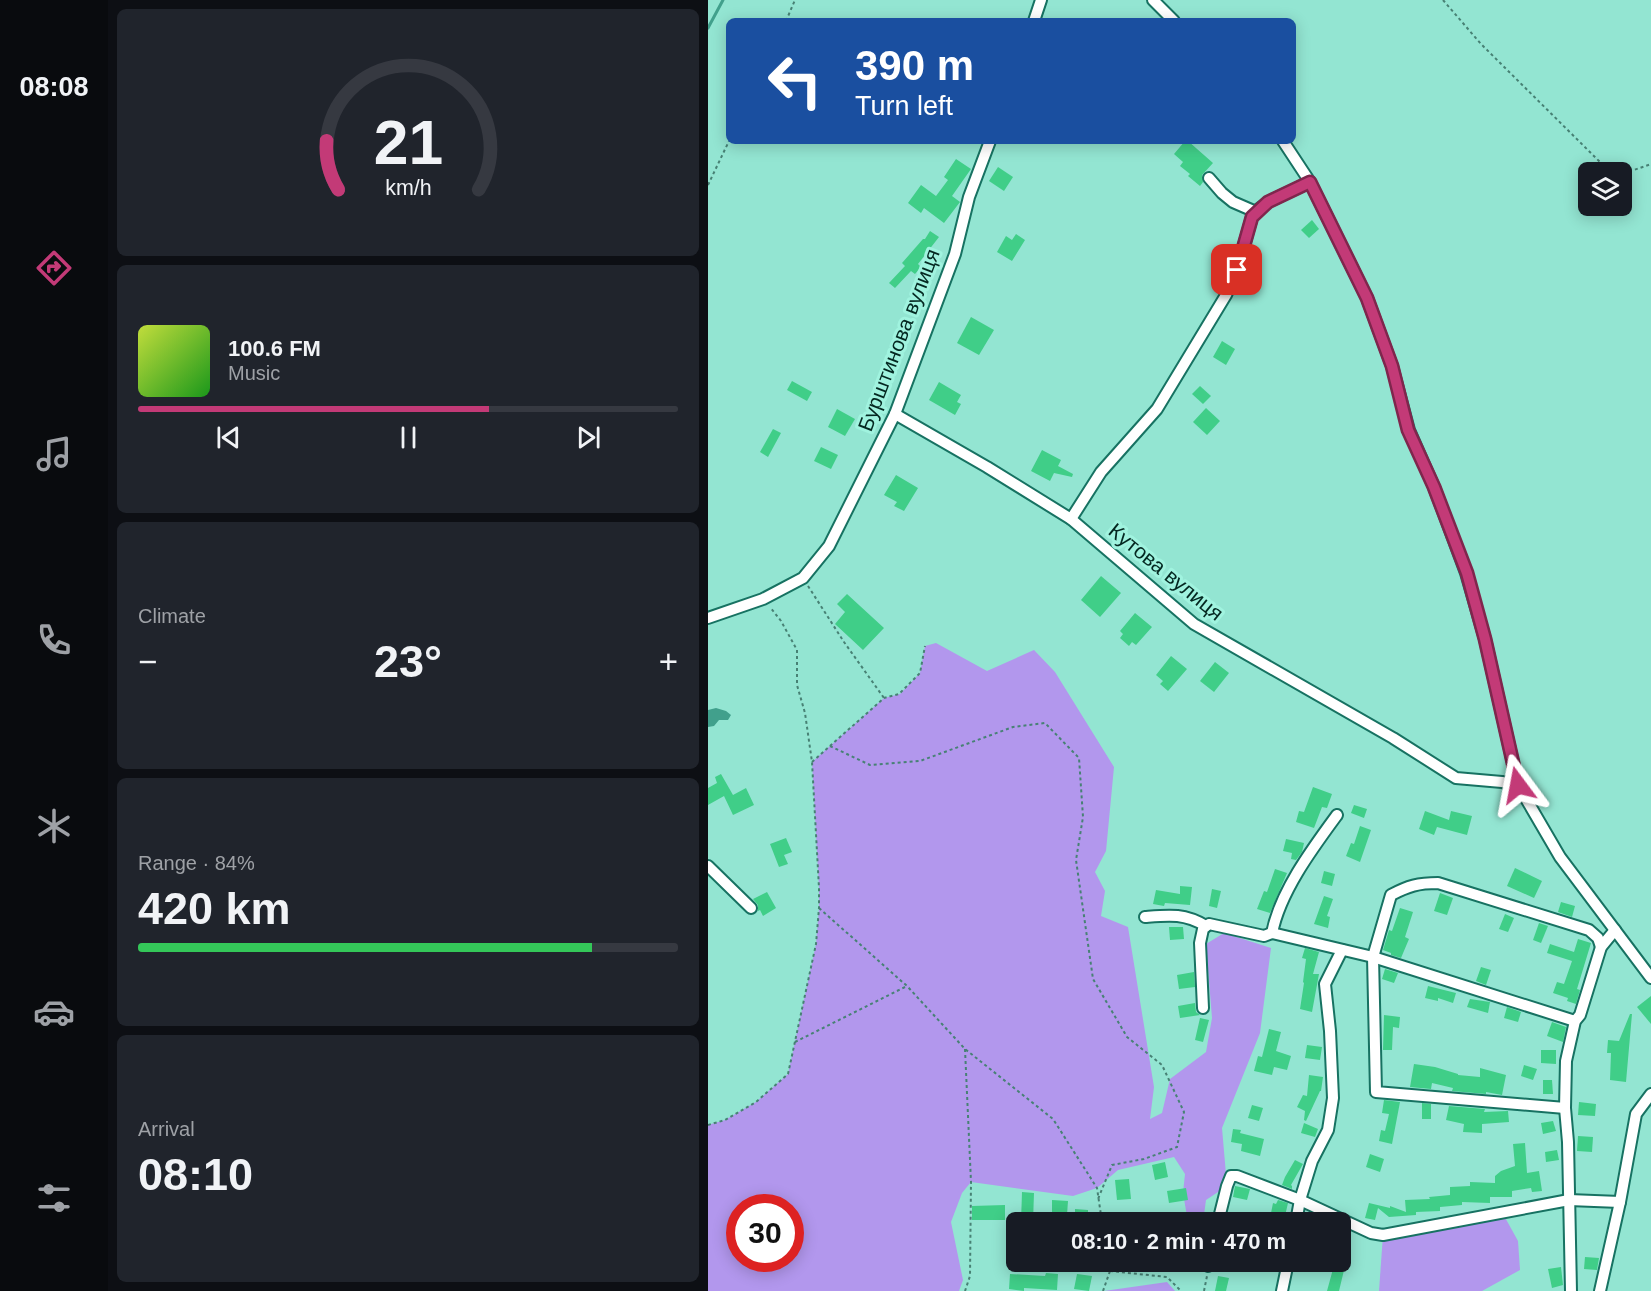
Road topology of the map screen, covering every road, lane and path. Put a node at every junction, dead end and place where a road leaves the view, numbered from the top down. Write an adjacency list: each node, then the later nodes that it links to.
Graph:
1 (795, 0): 5 (path)
2 (1041, 0): 6 (street)
3 (1153, 0): 7 (street)
4 (1443, 0): 11 (path)
5 (787, 18)
6 (1035, 18)
7 (1171, 18)
8 (728, 144): 14 (path)
9 (989, 144): 16 (street, Бурштинова вулиця)
10 (1285, 144): 13 (street)
11 (1651, 164)
12 (1209, 178): 15 (street)
13 (1310, 182): 15 (street); 25 (street)
14 (708, 185)
15 (1256, 212): 17 (street)
16 (895, 414): 17 (street, Кутова вулиця); 18 (street, Бурштинова вулиця)
17 (1071, 519): 25 (street, Кутова вулиця)
18 (803, 578): 19 (street, Бурштинова вулиця); 22 (path)
19 (763, 599): 20 (street, Бурштинова вулиця); 24 (path)
20 (708, 618)
21 (925, 646): 22 (path)
22 (884, 698): 23 (path)
23 (830, 746): 24 (path); 46 (path)
24 (812, 762): 29 (path)
25 (1518, 785): 32 (street)
26 (1337, 815): 33 (street)
27 (708, 866): 28 (street)
28 (752, 908)
29 (819, 908): 38 (path); 41 (path)
30 (1145, 917): 31 (street)
31 (1206, 926): 33 (street); 39 (street)
32 (1615, 930): 34 (street); 37 (street)
33 (1272, 933): 35 (street)
34 (1601, 947): 36 (street); 40 (street)
35 (1342, 950): 36 (street); 47 (street)
36 (1373, 957): 40 (street); 44 (street)
37 (1651, 978)
38 (908, 986): 41 (path); 42 (path)
39 (1203, 1008)
40 (1575, 1021): 44 (street)
41 (795, 1042): 45 (path)
42 (964, 1049): 46 (path); 57 (path)
43 (1651, 1094): 49 (street)
44 (1565, 1108): 48 (street)
45 (708, 1125)
46 (1098, 1199): 50 (path)
47 (1300, 1200): 48 (street); 51 (street); 52 (street)
48 (1569, 1200): 49 (street); 62 (street)
49 (1620, 1202): 63 (street)
50 (1100, 1212)
51 (1220, 1212)
52 (1298, 1212)
53 (1110, 1272): 58 (path)
54 (1120, 1272): 59 (path)
55 (1207, 1272): 60 (path)
56 (1286, 1272): 61 (street)
57 (965, 1291)
58 (1103, 1291)
59 (1181, 1291)
60 (1204, 1291)
61 (1282, 1291)
62 (1571, 1291)
63 (1600, 1291)

